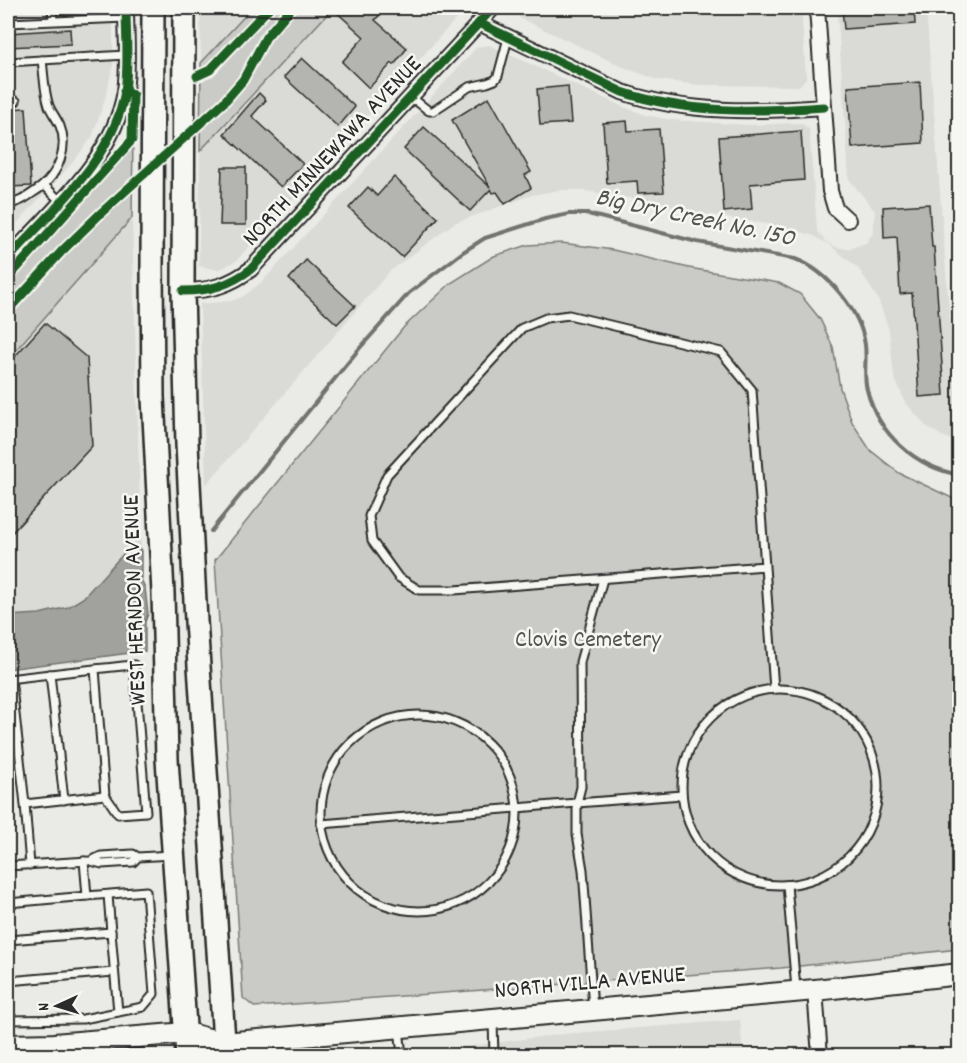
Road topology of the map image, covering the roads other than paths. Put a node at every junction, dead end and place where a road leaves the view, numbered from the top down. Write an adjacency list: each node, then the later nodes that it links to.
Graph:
1 (52, 8): 7 (lane)
2 (153, 8): 37 (main road, WEST HERNDON AVENUE)
3 (184, 8): 23 (main road)
4 (493, 8): 9 (street, NORTH MINNEWAWA AVENUE)
5 (817, 8): 17 (street)
6 (126, 13): 7 (lane); 11 (street)
7 (53, 20): 8 (lane)
8 (8, 23)
9 (479, 23): 10 (street); 14 (street, NORTH MINNEWAWA AVENUE)
10 (508, 38): 14 (lane); 17 (street)
11 (126, 55): 12 (lane); 19 (street)
12 (42, 60): 13 (lane); 18 (lane)
13 (8, 62)
14 (411, 97): 23 (street, NORTH MINNEWAWA AVENUE)
15 (8, 101): 16 (lane)
16 (16, 101)
17 (824, 107): 21 (street)
18 (44, 185): 19 (lane); 20 (lane)
19 (60, 201): 22 (street)
20 (8, 204)
21 (848, 220)
22 (8, 259)
23 (183, 291): 58 (main road)
24 (765, 566): 25 (lane); 25 (lane); 29 (lane)
25 (603, 579): 33 (lane)
26 (95, 669): 27 (lane); 30 (lane); 30 (lane)
27 (50, 674): 28 (lane); 32 (lane)
28 (9, 679): 34 (lane)
29 (774, 689): 31 (lane); 41 (lane)
30 (105, 795): 32 (lane)
31 (682, 795): 33 (lane); 41 (lane)
32 (64, 800): 34 (lane)
33 (577, 803): 35 (lane); 51 (lane)
34 (25, 804): 39 (lane)
35 (517, 808): 36 (lane); 36 (lane); 36 (lane)
36 (321, 824)
37 (173, 855): 38 (lane); 56 (main road, WEST HERNDON AVENUE)
38 (87, 861): 39 (lane); 43 (lane)
39 (30, 865): 40 (lane)
40 (8, 866)
41 (787, 885): 50 (lane)
42 (108, 895): 43 (lane); 45 (lane); 52 (lane)
43 (87, 896): 44 (lane)
44 (8, 903)
45 (111, 932): 46 (lane); 47 (lane)
46 (8, 940)
47 (114, 972): 49 (lane); 52 (lane)
48 (960, 974): 50 (main road, NORTH VILLA AVENUE)
49 (8, 981)
50 (806, 991): 51 (main road, NORTH VILLA AVENUE); 63 (street)
51 (592, 1009): 53 (main road, NORTH VILLA AVENUE)
52 (118, 1012): 54 (lane)
53 (493, 1019): 55 (main road, NORTH VILLA AVENUE); 62 (lane)
54 (8, 1020)
55 (399, 1027): 58 (main road, NORTH VILLA AVENUE); 61 (lane)
56 (186, 1033): 57 (main road, NORTH VILLA AVENUE); 58 (main road, NORTH VILLA AVENUE); 59 (main road, WEST HERNDON AVENUE)
57 (8, 1045)
58 (225, 1049): 60 (main road, NORTH VILLA AVENUE)
59 (187, 1056)
60 (199, 1056)
61 (402, 1056)
62 (494, 1056)
63 (820, 1056)

